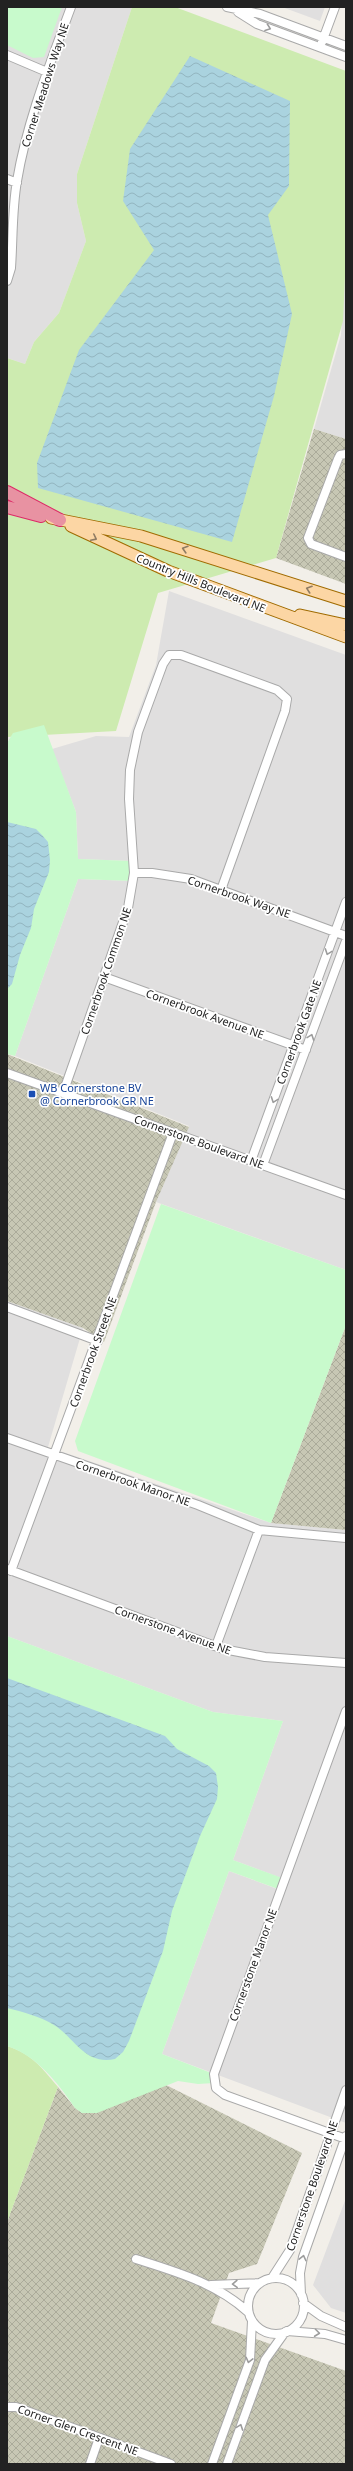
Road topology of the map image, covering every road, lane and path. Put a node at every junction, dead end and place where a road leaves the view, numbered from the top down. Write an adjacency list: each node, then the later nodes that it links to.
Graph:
1 (71, 7): 9 (street, Corner Meadows Way NE)
2 (335, 7): 4 (street)
3 (231, 8): 4 (street); 6 (street, one-way to 6)
4 (324, 38): 5 (street); 6 (street)
5 (346, 46)
6 (320, 47): 8 (street)
7 (7, 55): 9 (street)
8 (346, 56)
9 (47, 72): 11 (street, Corner Meadows Way NE)
10 (7, 179): 11 (street)
11 (16, 183): 12 (street, Corner Meadows Way NE)
12 (7, 281)
13 (346, 454): 18 (street)
14 (7, 492): 17 (highway)
15 (7, 503): 17 (main road, Country Hills Boulevard NE)
16 (7, 507): 17 (highway)
17 (60, 520): 19 (main road, Country Hills Boulevard NE, one-way to 17); 20 (main road, Country Hills Boulevard NE, one-way to 20)
18 (346, 557)
19 (346, 601)
20 (268, 609): 21 (main road); 22 (main road, Country Hills Boulevard NE)
21 (346, 625)
22 (344, 637)
23 (134, 873): 24 (street, Cornerbrook Way NE); 24 (street, Cornerbrook Common NE); 28 (street, Cornerbrook Common NE)
24 (221, 890): 26 (street, Cornerbrook Way NE)
25 (346, 902): 26 (street, Cornerbrook Gate NE)
26 (341, 934): 29 (street, Cornerbrook Gate NE, one-way to 29)
27 (346, 942): 30 (street, Cornerbrook Gate NE, one-way to 27)
28 (104, 977): 29 (street, Cornerbrook Avenue NE); 32 (street, Cornerbrook Common NE)
29 (294, 1046): 30 (street, Cornerbrook Avenue NE); 34 (street, Cornerbrook Gate NE, one-way to 34)
30 (306, 1050): 35 (street, Cornerbrook Gate NE)
31 (7, 1073): 32 (street, Cornerstone Boulevard NE)
32 (63, 1094): 33 (street, Cornerstone Boulevard NE)
33 (173, 1133): 34 (street, Cornerstone Boulevard NE); 38 (street, Cornerbrook Street NE)
34 (251, 1161): 35 (street, Cornerstone Boulevard NE)
35 (263, 1165): 36 (street, Cornerstone Boulevard NE)
36 (346, 1196)
37 (7, 1307): 38 (street)
38 (98, 1341): 40 (street, Cornerbrook Street NE)
39 (7, 1438): 40 (street, Cornerbrook Manor NE)
40 (55, 1455): 41 (street, Cornerbrook Manor NE); 43 (street, Cornerbrook Street NE)
41 (259, 1530): 42 (street, Cornerbrook Manor NE); 44 (street)
42 (346, 1538)
43 (9, 1570): 44 (street, Cornerstone Avenue NE)
44 (216, 1646): 45 (street, Cornerstone Avenue NE)
45 (346, 1663)
46 (346, 1711): 48 (street, Cornerstone Manor NE)
47 (346, 2090): 48 (street, Cornerstone Boulevard NE)
48 (330, 2133): 49 (street, Cornerstone Manor NE); 51 (street, Cornerstone Boulevard NE)
49 (346, 2138): 54 (street, Cornerstone Boulevard NE, one-way to 49)
50 (136, 2259): 53 (street)
51 (272, 2278): 52 (street); 54 (street)
52 (260, 2283): 53 (street, one-way to 53); 55 (street)
53 (210, 2285): 55 (street)
54 (302, 2300): 57 (street); 58 (street)
55 (248, 2312): 56 (street)
56 (252, 2321): 58 (street); 64 (street, one-way to 64)
57 (346, 2327)
58 (286, 2332): 59 (street, one-way to 59); 65 (street, one-way to 58)
59 (346, 2340)
60 (7, 2407): 61 (street, Corner Glen Crescent NE)
61 (99, 2438): 62 (street); 63 (street, Corner Glen Crescent NE)
62 (90, 2464)
63 (171, 2464)
64 (212, 2464)
65 (227, 2464)

